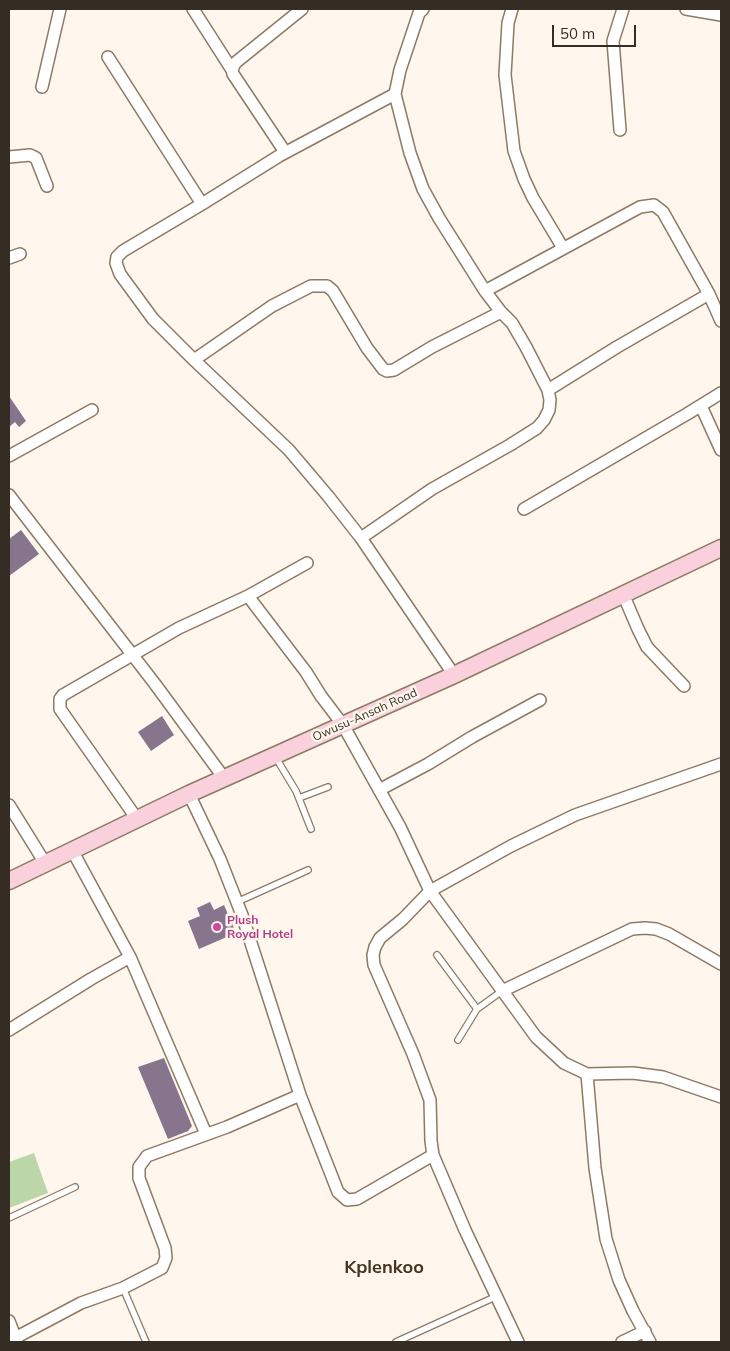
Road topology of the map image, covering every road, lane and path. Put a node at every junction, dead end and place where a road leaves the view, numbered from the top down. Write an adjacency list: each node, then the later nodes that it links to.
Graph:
1 (60, 9): 11 (street)
2 (193, 9): 10 (street)
3 (302, 9): 10 (street)
4 (424, 9): 12 (street)
5 (512, 9): 18 (street)
6 (622, 9): 13 (street)
7 (686, 9): 8 (street)
8 (721, 15)
9 (108, 57): 17 (street)
10 (232, 70): 14 (street)
11 (42, 86)
12 (395, 94): 14 (street); 19 (street)
13 (620, 130)
14 (285, 152): 17 (street)
15 (9, 157): 16 (street)
16 (47, 186)
17 (202, 204): 23 (street)
18 (563, 248): 19 (street); 20 (street)
19 (486, 291): 21 (street)
20 (709, 294): 22 (street); 24 (street)
21 (501, 312): 23 (street); 24 (street)
22 (721, 321)
23 (194, 360): 32 (street)
24 (548, 390): 32 (street)
25 (721, 393): 26 (street)
26 (701, 406): 28 (street); 31 (street)
27 (92, 410): 29 (street)
28 (721, 450)
29 (9, 456)
30 (9, 494): 37 (street)
31 (524, 509)
32 (361, 538): 38 (street)
33 (721, 548): 35 (street, Owusu-Ansah Road)
34 (307, 563): 36 (street)
35 (623, 594): 38 (street, Owusu-Ansah Road); 39 (street)
36 (248, 596): 37 (street); 41 (street)
37 (132, 654): 44 (street); 50 (street)
38 (454, 675): 41 (street, Owusu-Ansah Road)
39 (684, 686)
40 (540, 700): 46 (street)
41 (343, 725): 42 (street, Owusu-Ansah Road); 46 (street)
42 (274, 756): 44 (street, Owusu-Ansah Road); 48 (lane)
43 (721, 764): 56 (street)
44 (224, 778): 47 (street, Owusu-Ansah Road)
45 (328, 787): 48 (lane)
46 (379, 790): 56 (street)
47 (189, 794): 50 (street, Owusu-Ansah Road); 57 (street)
48 (299, 798): 51 (lane)
49 (9, 805): 53 (street)
50 (137, 819): 52 (street, Owusu-Ansah Road)
51 (311, 828)
52 (72, 850): 53 (street, Owusu-Ansah Road); 59 (street)
53 (45, 863): 55 (street, Owusu-Ansah Road)
54 (308, 870): 57 (lane)
55 (9, 881)
56 (430, 891): 61 (street); 69 (street)
57 (237, 902): 66 (street)
58 (437, 955): 62 (lane)
59 (130, 957): 63 (street); 68 (street)
60 (721, 964): 61 (street)
61 (502, 991): 62 (lane); 65 (street)
62 (477, 1009): 64 (lane)
63 (9, 1030)
64 (458, 1040)
65 (587, 1074): 67 (street); 75 (street)
66 (300, 1095): 68 (street); 69 (street)
67 (721, 1098)
68 (206, 1134): 72 (street)
69 (433, 1155): 73 (street)
70 (75, 1187): 71 (lane)
71 (9, 1218)
72 (123, 1288): 76 (street); 77 (lane)
73 (495, 1297): 78 (lane); 79 (street)
74 (9, 1322): 76 (street)
75 (645, 1331): 80 (street); 81 (street)
76 (16, 1340)
77 (146, 1342)
78 (396, 1342)
79 (518, 1342)
80 (622, 1342)
81 (650, 1342)

